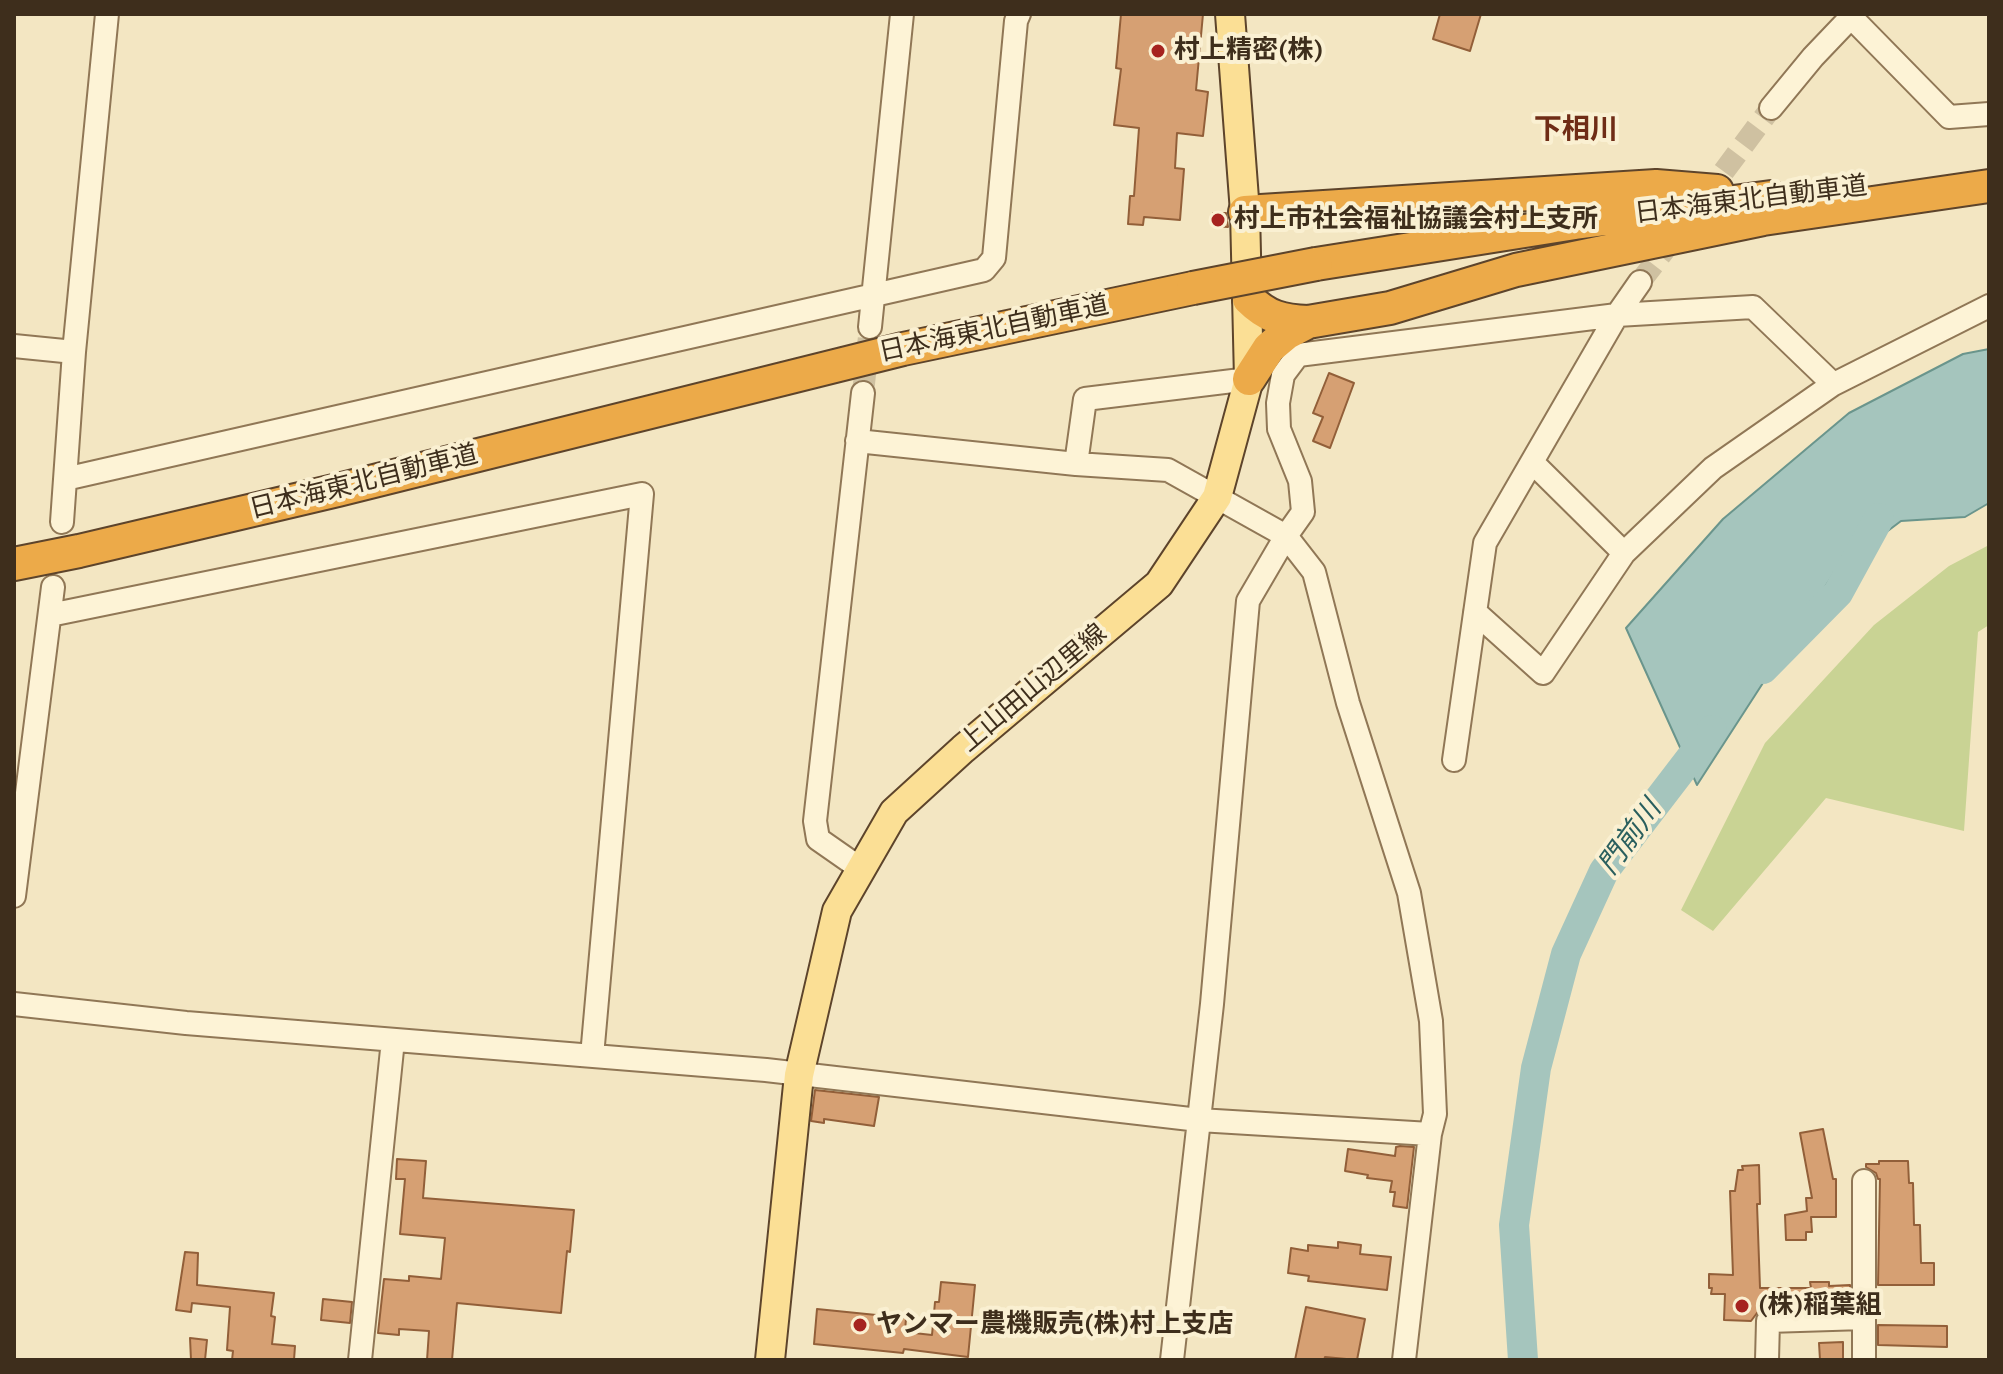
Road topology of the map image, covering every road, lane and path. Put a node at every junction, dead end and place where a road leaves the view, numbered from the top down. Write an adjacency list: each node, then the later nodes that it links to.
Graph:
1 (107, 14): 20 (street)
2 (902, 14): 13 (street)
3 (1019, 14): 13 (street)
4 (1230, 14): 11 (main road, 上山田山辺里線)
5 (1852, 16): 6 (street); 7 (street)
6 (1771, 108)
7 (1989, 114)
8 (1989, 175): 10 (highway, 日本海東北自動車道)
9 (1989, 186): 17 (highway)
10 (1786, 195): 11 (highway); 32 (highway, 日本海東北自動車道, bridge)
11 (1245, 212): 14 (main road, 上山田山辺里線)
12 (1640, 282): 16 (street)
13 (872, 296): 18 (street); 27 (street)
14 (1249, 299): 17 (highway); 21 (main road, 上山田山辺里線)
15 (1989, 306): 22 (street)
16 (1617, 315): 22 (street); 25 (street); 30 (street)
17 (1308, 322): 21 (highway)
18 (870, 327)
19 (14, 346): 20 (street)
20 (74, 352): 27 (street)
21 (1249, 379): 26 (street); 28 (main road, 上山田山辺里線)
22 (1833, 384): 31 (street)
23 (863, 393): 24 (street)
24 (857, 441): 26 (street); 37 (street)
25 (1532, 462): 31 (street); 34 (street)
26 (1076, 464): 28 (street)
27 (65, 479): 29 (street)
28 (1217, 497): 30 (street); 37 (main road, 上山田山辺里線)
29 (62, 522)
30 (1286, 536): 43 (street); 44 (street)
31 (1624, 553): 34 (street)
32 (14, 564)
33 (53, 587): 35 (street)
34 (1475, 612): 36 (street)
35 (50, 615): 38 (street); 41 (street)
36 (1454, 760)
37 (861, 869): 42 (main road, 上山田山辺里線)
38 (14, 896)
39 (14, 1004): 40 (street)
40 (393, 1040): 41 (street); 47 (street)
41 (592, 1056): 42 (street)
42 (799, 1075): 43 (street); 48 (main road, 上山田山辺里線)
43 (1199, 1120): 44 (street); 49 (street)
44 (1430, 1134): 50 (street)
45 (1864, 1181): 46 (street)
46 (1864, 1318): 51 (street); 52 (street)
47 (360, 1360)
48 (770, 1360)
49 (1172, 1360)
50 (1404, 1360)
51 (1767, 1360)
52 (1864, 1360)

